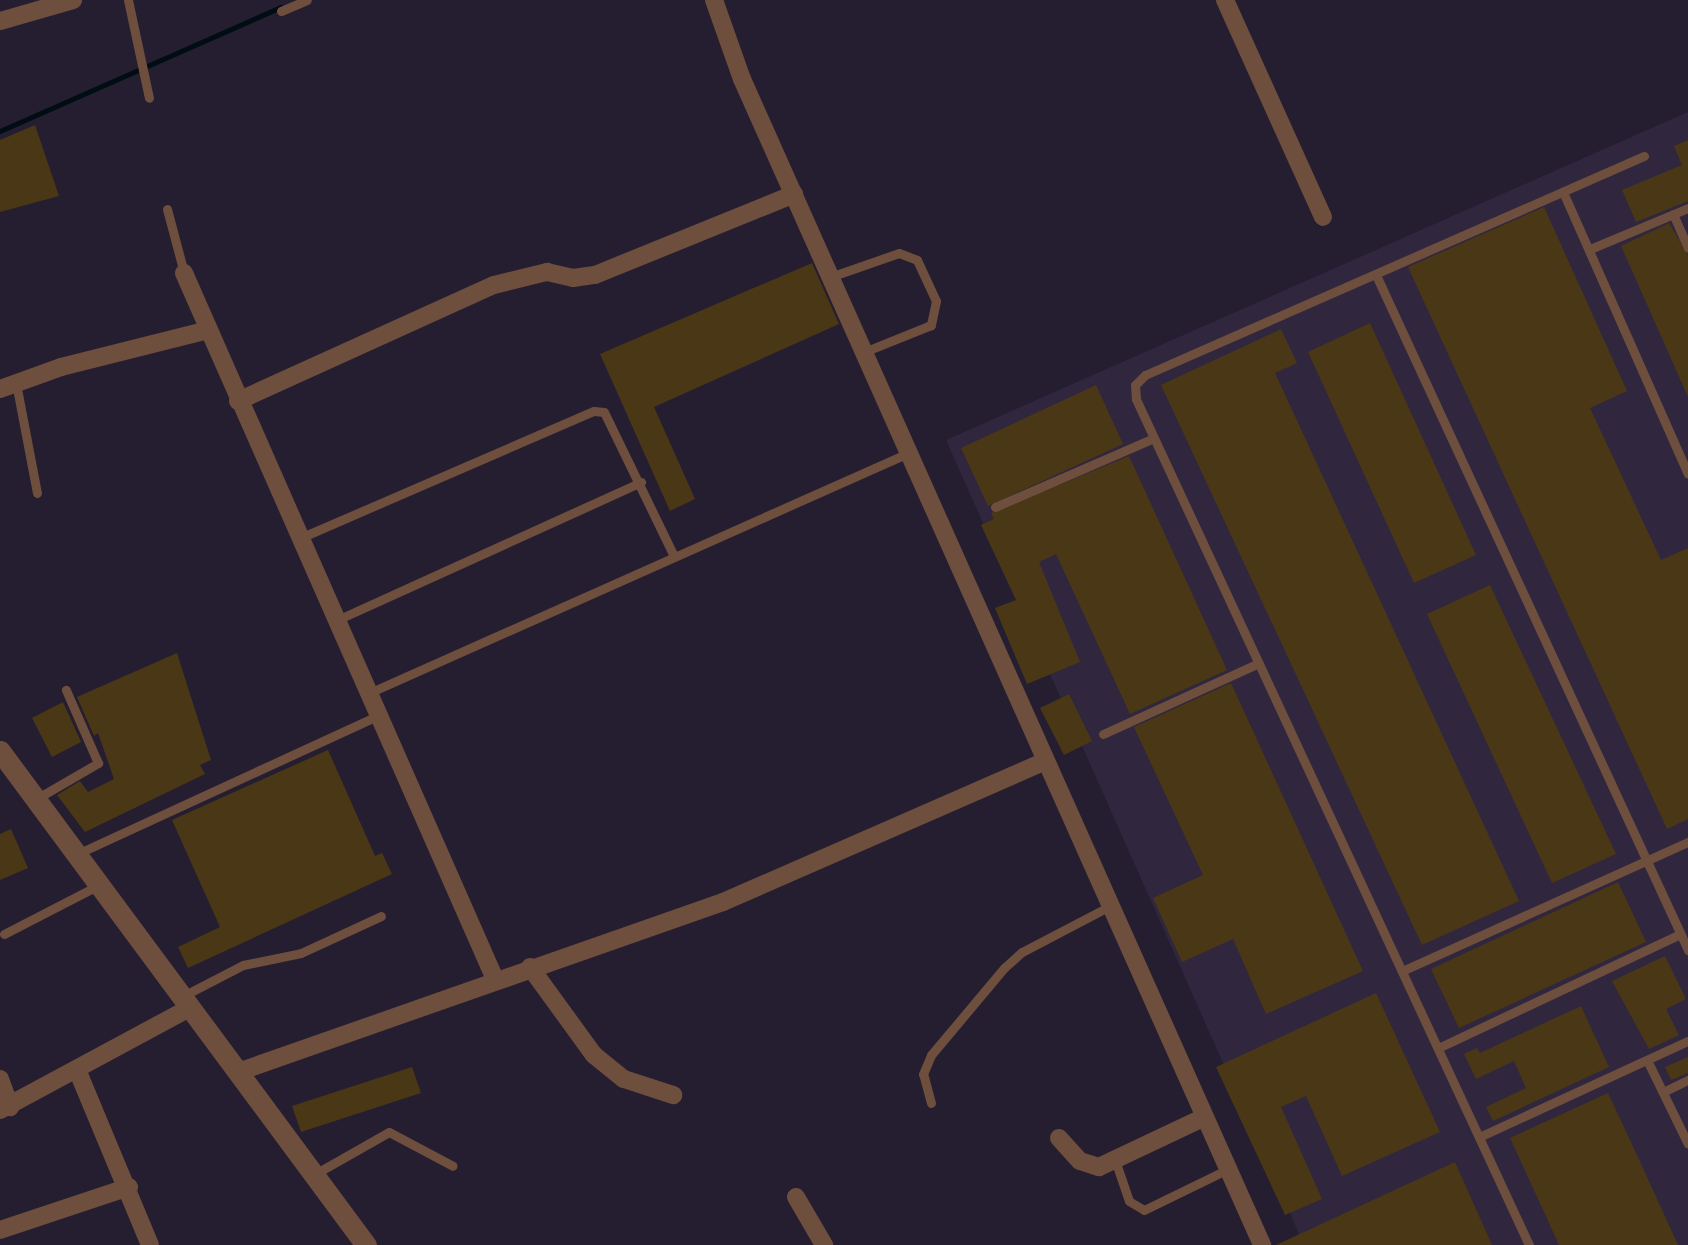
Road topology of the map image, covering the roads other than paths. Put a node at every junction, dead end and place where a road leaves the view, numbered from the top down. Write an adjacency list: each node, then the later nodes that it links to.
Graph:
1 (73, 0): 7 (street)
2 (128, 0): 8 (lane)
3 (307, 0): 6 (lane)
4 (714, 0): 11 (street)
5 (1225, 0): 15 (street)
6 (281, 11)
7 (0, 21)
8 (149, 98)
9 (1644, 156): 10 (lane)
10 (1563, 192): 17 (lane); 19 (lane)
11 (794, 194): 20 (street); 24 (street)
12 (1688, 208): 14 (lane)
13 (167, 209): 18 (lane)
14 (1673, 214): 16 (lane); 17 (lane)
15 (1322, 217)
16 (1688, 248)
17 (1590, 249): 27 (lane)
18 (184, 273): 21 (street)
19 (1376, 275): 25 (lane); 44 (lane)
20 (830, 277): 22 (street); 22 (lane)
21 (208, 330): 23 (street); 24 (street)
22 (864, 352): 26 (street)
23 (8, 386): 29 (lane)
24 (238, 401): 31 (street)
25 (1154, 438): 30 (lane); 34 (lane)
26 (908, 453): 32 (lane); 40 (street)
27 (1688, 472)
28 (641, 482): 31 (lane); 32 (lane); 33 (lane)
29 (37, 493)
30 (995, 507)
31 (298, 538): 33 (street)
32 (674, 556): 36 (lane)
33 (335, 621): 36 (street)
34 (1259, 663): 38 (lane); 52 (lane)
35 (66, 690): 41 (lane)
36 (367, 694): 37 (street)
37 (377, 716): 43 (lane); 53 (street)
38 (1103, 734)
39 (0, 751): 41 (street)
40 (1046, 761): 46 (street); 51 (street)
41 (36, 799): 43 (street)
42 (1688, 842): 44 (lane)
43 (77, 854): 45 (street)
44 (1645, 861): 49 (lane); 52 (lane)
45 (100, 884): 48 (lane); 54 (street)
46 (1110, 906): 64 (lane); 66 (street)
47 (381, 916): 54 (lane)
48 (4, 934)
49 (1680, 934): 50 (lane); 56 (lane)
50 (1688, 950)
51 (530, 967): 53 (street); 63 (street)
52 (1402, 971): 56 (lane)
53 (495, 979): 59 (street)
54 (187, 1002): 58 (street); 59 (street)
55 (1688, 1041): 57 (lane)
56 (1438, 1048): 67 (lane)
57 (1647, 1060): 62 (lane); 67 (lane)
58 (78, 1072): 65 (street); 74 (street)
59 (238, 1072): 73 (street)
60 (0, 1079): 65 (street)
61 (1688, 1080): 62 (lane)
62 (1663, 1092): 69 (lane)
63 (673, 1095)
64 (932, 1103)
65 (5, 1109)
66 (1205, 1117): 70 (street); 72 (street)
67 (1479, 1137): 81 (lane)
68 (1059, 1138): 70 (street)
69 (1688, 1144)
70 (1115, 1160): 72 (lane)
71 (453, 1167): 73 (lane)
72 (1228, 1169): 80 (street)
73 (314, 1175): 79 (street)
74 (130, 1187): 76 (street); 78 (street)
75 (796, 1197): 77 (street)
76 (0, 1230)
77 (817, 1243)
78 (150, 1245)
79 (366, 1245)
80 (1262, 1245)
81 (1529, 1245)

